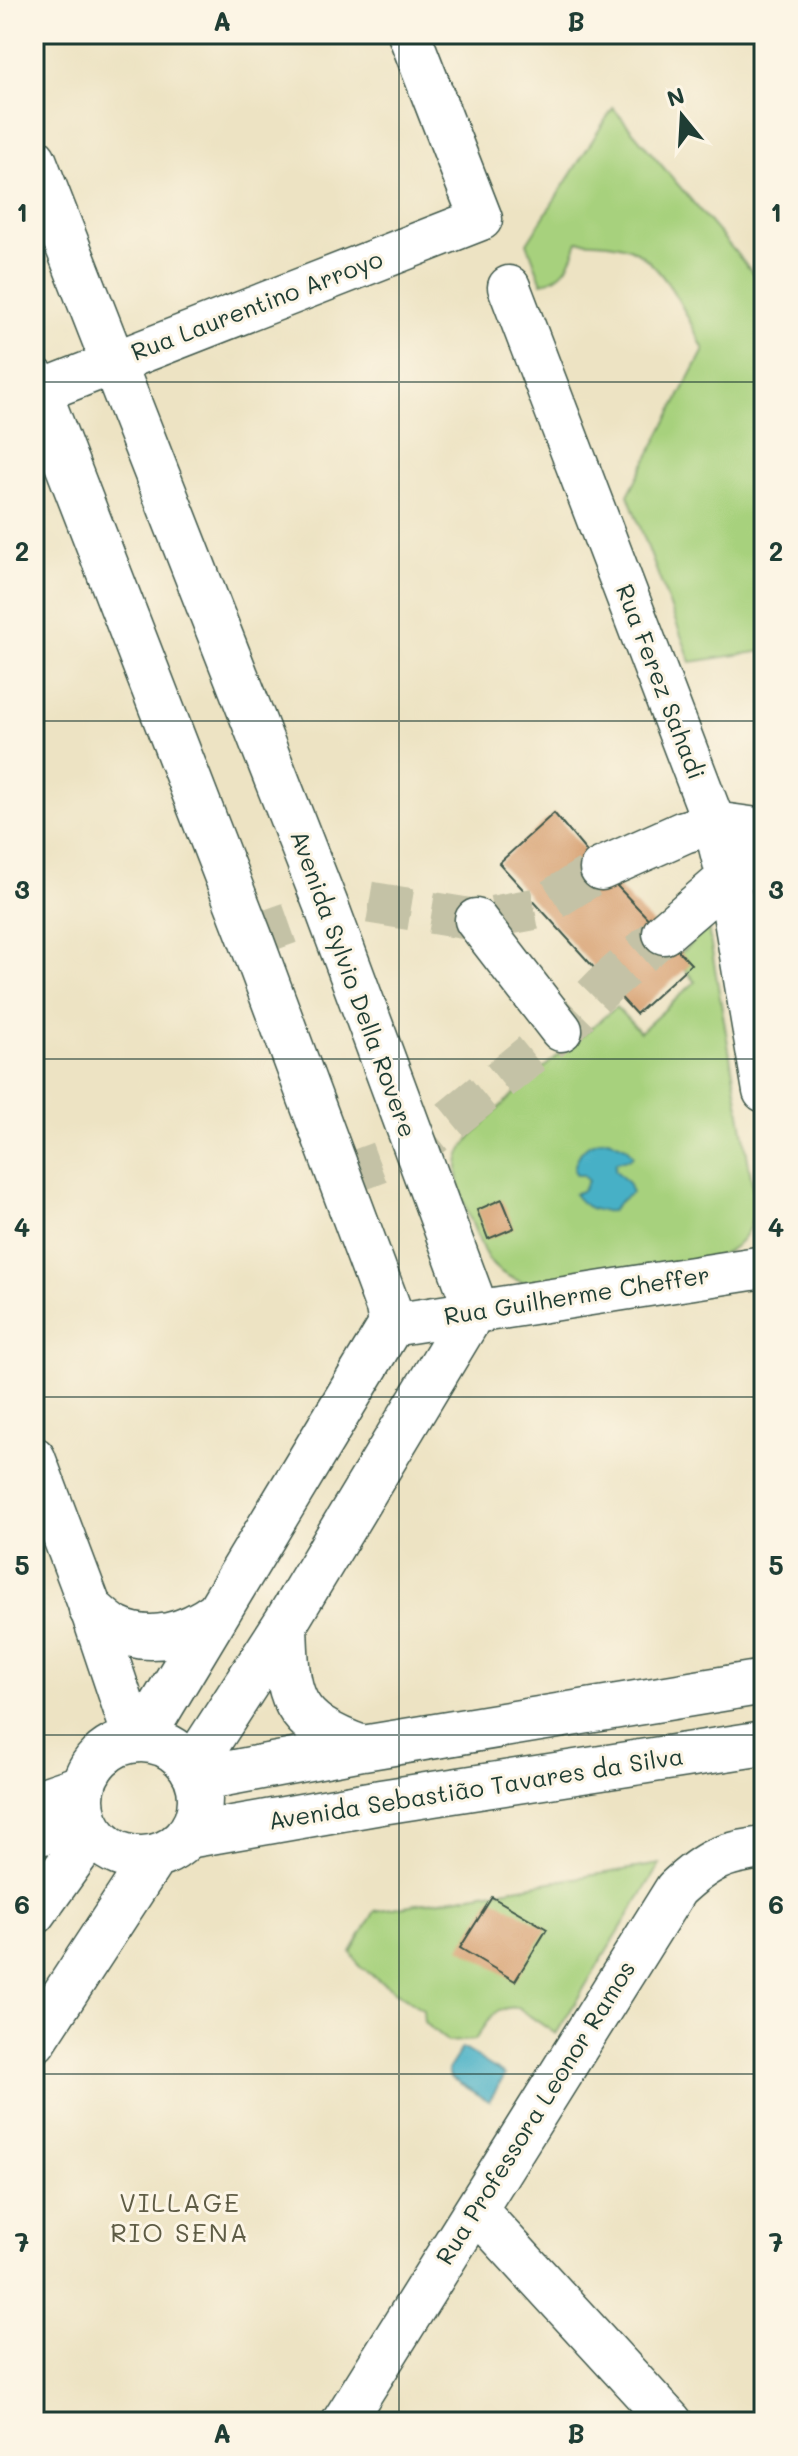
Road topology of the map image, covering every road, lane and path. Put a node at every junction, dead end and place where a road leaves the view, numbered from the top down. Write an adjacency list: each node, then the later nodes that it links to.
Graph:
1 (409, 34): 4 (street, Rua Laurentino Arroyo)
2 (34, 160): 4 (main road, Avenida Sylvio Della Rovere)
3 (509, 287): 6 (street, Rua Ferez Sahadi)
4 (112, 363): 5 (street, Rua Laurentino Arroyo); 15 (main road, Avenida Sylvio Della Rovere)
5 (36, 389): 16 (main road)
6 (714, 823): 7 (street); 8 (street, Rua Ferez Sahadi); 9 (street)
7 (764, 830)
8 (746, 868): 11 (street); 13 (street, Rua Ferez Sahadi)
9 (601, 869)
10 (476, 920): 12 (street)
11 (664, 933)
12 (561, 1030)
13 (764, 1091)
14 (764, 1267): 15 (street, Rua Guilherme Cheffer)
15 (471, 1311): 16 (street, Rua Guilherme Cheffer); 20 (main road)
16 (391, 1325): 19 (main road)
17 (34, 1458): 18 (street)
18 (91, 1609): 19 (main road); 22 (street)
19 (218, 1612): 22 (main road)
20 (285, 1624): 24 (main road); 25 (main road)
21 (764, 1682): 24 (main road)
22 (138, 1740): 25 (main road); 27 (main road)
23 (764, 1743): 29 (main road, Avenida Sebastião Tavares da Silva)
24 (363, 1748): 25 (main road)
25 (195, 1774): 29 (main road)
26 (34, 1802): 27 (street)
27 (88, 1814): 28 (street); 29 (main road); 31 (main road)
28 (34, 1835)
29 (170, 1846): 32 (main road)
30 (764, 1848): 33 (street, Rua Professora Leonor Ramos)
31 (34, 1913)
32 (34, 2041)
33 (476, 2210): 34 (street, Rua Professora Leonor Ramos); 35 (street)
34 (343, 2422)
35 (671, 2422)

